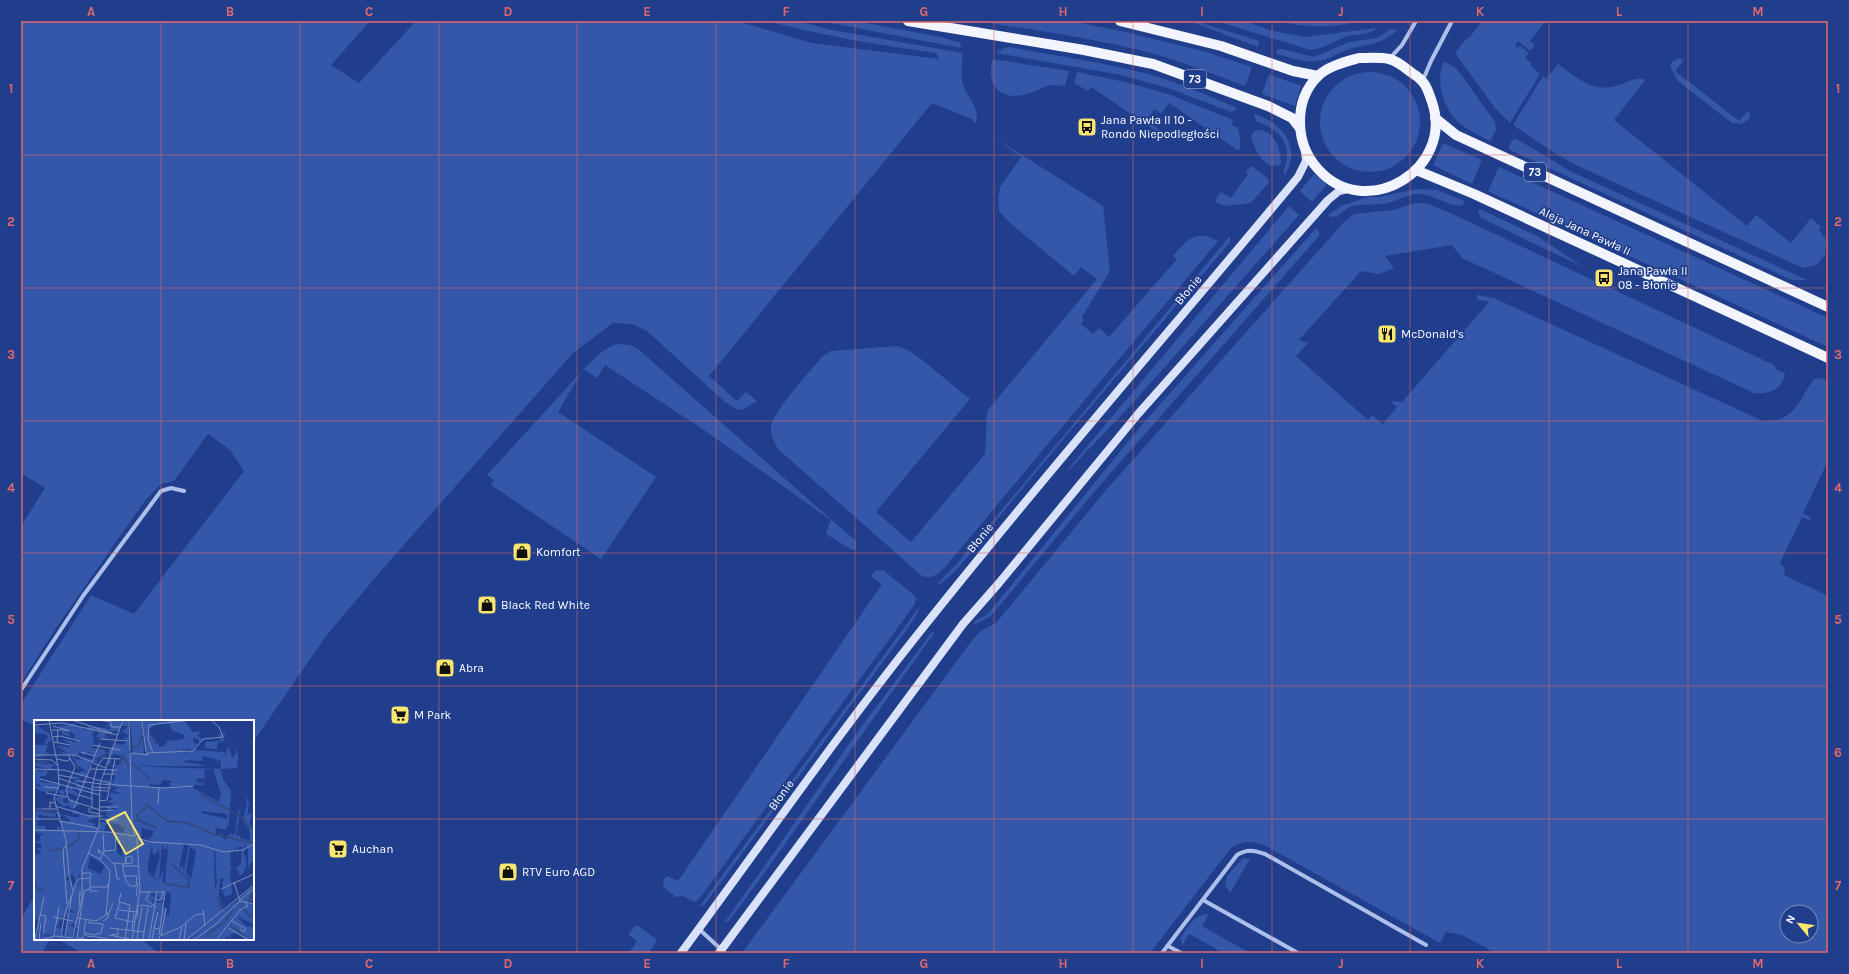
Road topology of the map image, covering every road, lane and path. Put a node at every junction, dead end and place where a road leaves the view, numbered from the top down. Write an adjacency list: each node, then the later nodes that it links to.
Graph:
1 (908, 21): 9 (main road, 73)
2 (1120, 21): 6 (main road)
3 (1416, 21): 5 (street)
4 (1452, 21): 7 (street)
5 (1389, 59): 6 (main road); 7 (main road)
6 (1318, 76): 9 (main road)
7 (1423, 80): 8 (main road)
8 (1435, 118): 11 (main road); 13 (main road, 73)
9 (1300, 127): 10 (main road)
10 (1305, 150): 12 (main road); 18 (main road, Błonie)
11 (1416, 170): 12 (main road); 14 (main road, Aleja Jana Pawła II)
12 (1348, 189): 21 (main road)
13 (1828, 307)
14 (1828, 358)
15 (184, 491): 16 (street)
16 (21, 690)
17 (1203, 900): 19 (street); 20 (street); 25 (street)
18 (699, 929): 21 (street); 22 (main road, Błonie)
19 (1426, 945)
20 (1168, 946): 23 (street); 24 (street)
21 (722, 952)
22 (681, 953)
23 (1162, 953)
24 (1181, 953)
25 (1298, 953)

